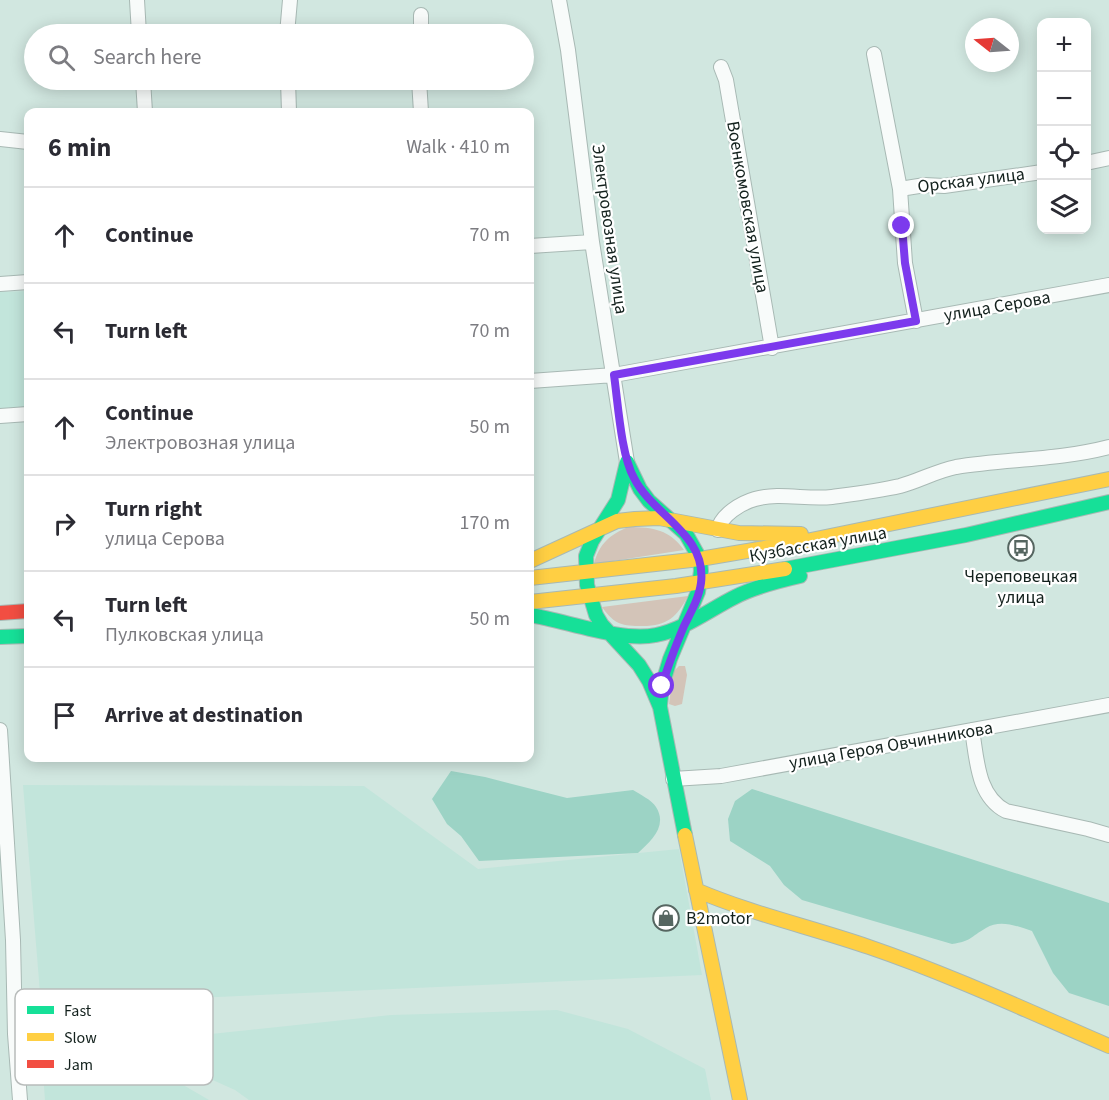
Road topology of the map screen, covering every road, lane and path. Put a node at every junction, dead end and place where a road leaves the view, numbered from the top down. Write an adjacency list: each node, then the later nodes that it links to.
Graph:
1 (137, 0): 5 (street)
2 (290, 0): 6 (street)
3 (559, 0): 22 (street, Электровозная улица)
4 (421, 15): 7 (street)
5 (138, 24)
6 (288, 24)
7 (421, 24)
8 (874, 54): 21 (street)
9 (721, 67): 28 (street, Военкомовская улица)
10 (143, 90): 13 (street)
11 (288, 90): 14 (street)
12 (420, 90): 15 (street)
13 (145, 108)
14 (289, 108)
15 (421, 108)
16 (0, 139): 17 (street)
17 (24, 142)
18 (1109, 158): 19 (street)
19 (1091, 162)
20 (1037, 173): 21 (street, Орская улица)
21 (900, 189): 27 (street)
22 (592, 242): 23 (street); 29 (street, Электровозная улица)
23 (534, 246)
24 (24, 282): 25 (street)
25 (0, 284)
26 (1109, 285): 27 (street, улица Серова)
27 (916, 321): 28 (street, улица Серова)
28 (772, 348): 29 (street, улица Серова)
29 (614, 375): 30 (street, улица Серова); 34 (street, Электровозная улица)
30 (534, 381)
31 (24, 414): 32 (street)
32 (0, 416)
33 (1109, 447): 39 (street)
34 (627, 462): 37 (street); 38 (street)
35 (1109, 478): 40 (street, Кузбасская улица)
36 (1109, 502): 41 (street, Кузбасская улица)
37 (672, 520): 38 (street); 39 (street); 43 (street)
38 (602, 528): 42 (street); 44 (street)
39 (718, 530): 40 (street)
40 (857, 531): 43 (street, Кузбасская улица)
41 (859, 555): 46 (street, Кузбасская улица); 52 (street)
42 (534, 559)
43 (699, 560): 44 (street, Кузбасская улица); 46 (street)
44 (585, 573): 45 (street, Кузбасская улица); 47 (street)
45 (534, 579)
46 (700, 583): 47 (street, Кузбасская улица); 52 (street)
47 (589, 597): 48 (street, Кузбасская улица); 53 (street)
48 (534, 602)
49 (1, 610): 50 (street)
50 (24, 611)
51 (534, 616): 53 (street)
52 (685, 625): 53 (street); 57 (street)
53 (610, 633): 57 (street)
54 (24, 636): 55 (street)
55 (0, 637)
56 (1109, 705): 59 (street, улица Героя Овчинникова)
57 (660, 708): 60 (street)
58 (0, 730): 63 (street)
59 (972, 730): 60 (street, улица Героя Овчинникова); 61 (street)
60 (673, 779): 62 (street)
61 (1109, 835)
62 (696, 890): 64 (street); 67 (street)
63 (15, 1034)
64 (1109, 1046)
65 (19, 1085): 66 (street)
66 (20, 1100)
67 (740, 1100)

